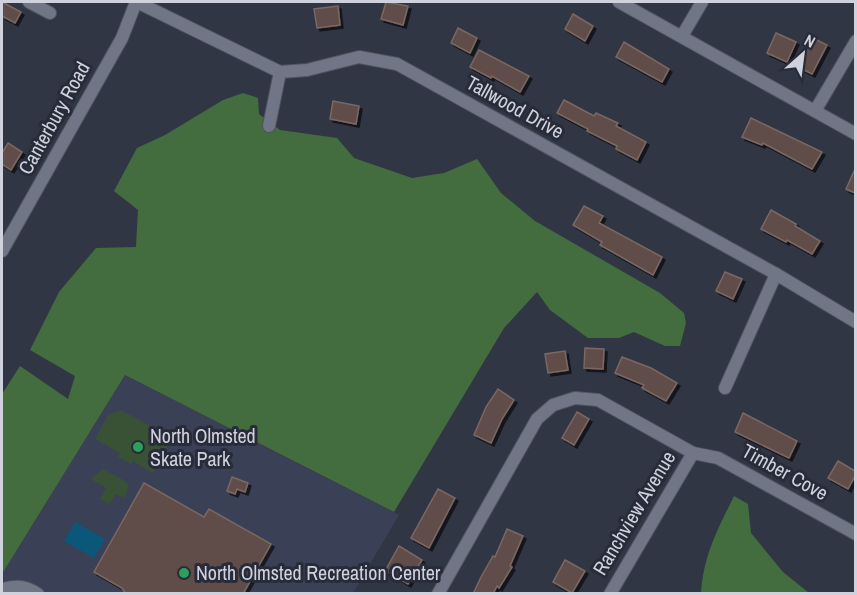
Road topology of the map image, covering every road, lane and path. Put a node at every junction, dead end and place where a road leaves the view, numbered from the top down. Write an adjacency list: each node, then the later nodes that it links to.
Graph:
1 (29, 2): 5 (street)
2 (136, 2): 8 (street); 12 (street, Canterbury Road)
3 (619, 2): 6 (street)
4 (702, 2): 6 (street)
5 (50, 13)
6 (682, 36): 9 (street)
7 (855, 42): 9 (street)
8 (280, 72): 10 (street); 13 (street, Tallwood Drive)
9 (815, 111): 11 (street)
10 (269, 126)
11 (855, 134)
12 (2, 251)
13 (776, 274): 14 (street, Tallwood Drive); 15 (street)
14 (855, 322)
15 (725, 388)
16 (693, 453): 17 (street, Timber Cove); 20 (street, Timber Cove); 21 (street, Ranchview Avenue)
17 (855, 534)
18 (2, 592): 19 (street)
19 (38, 594)
20 (438, 594)
21 (610, 594)

